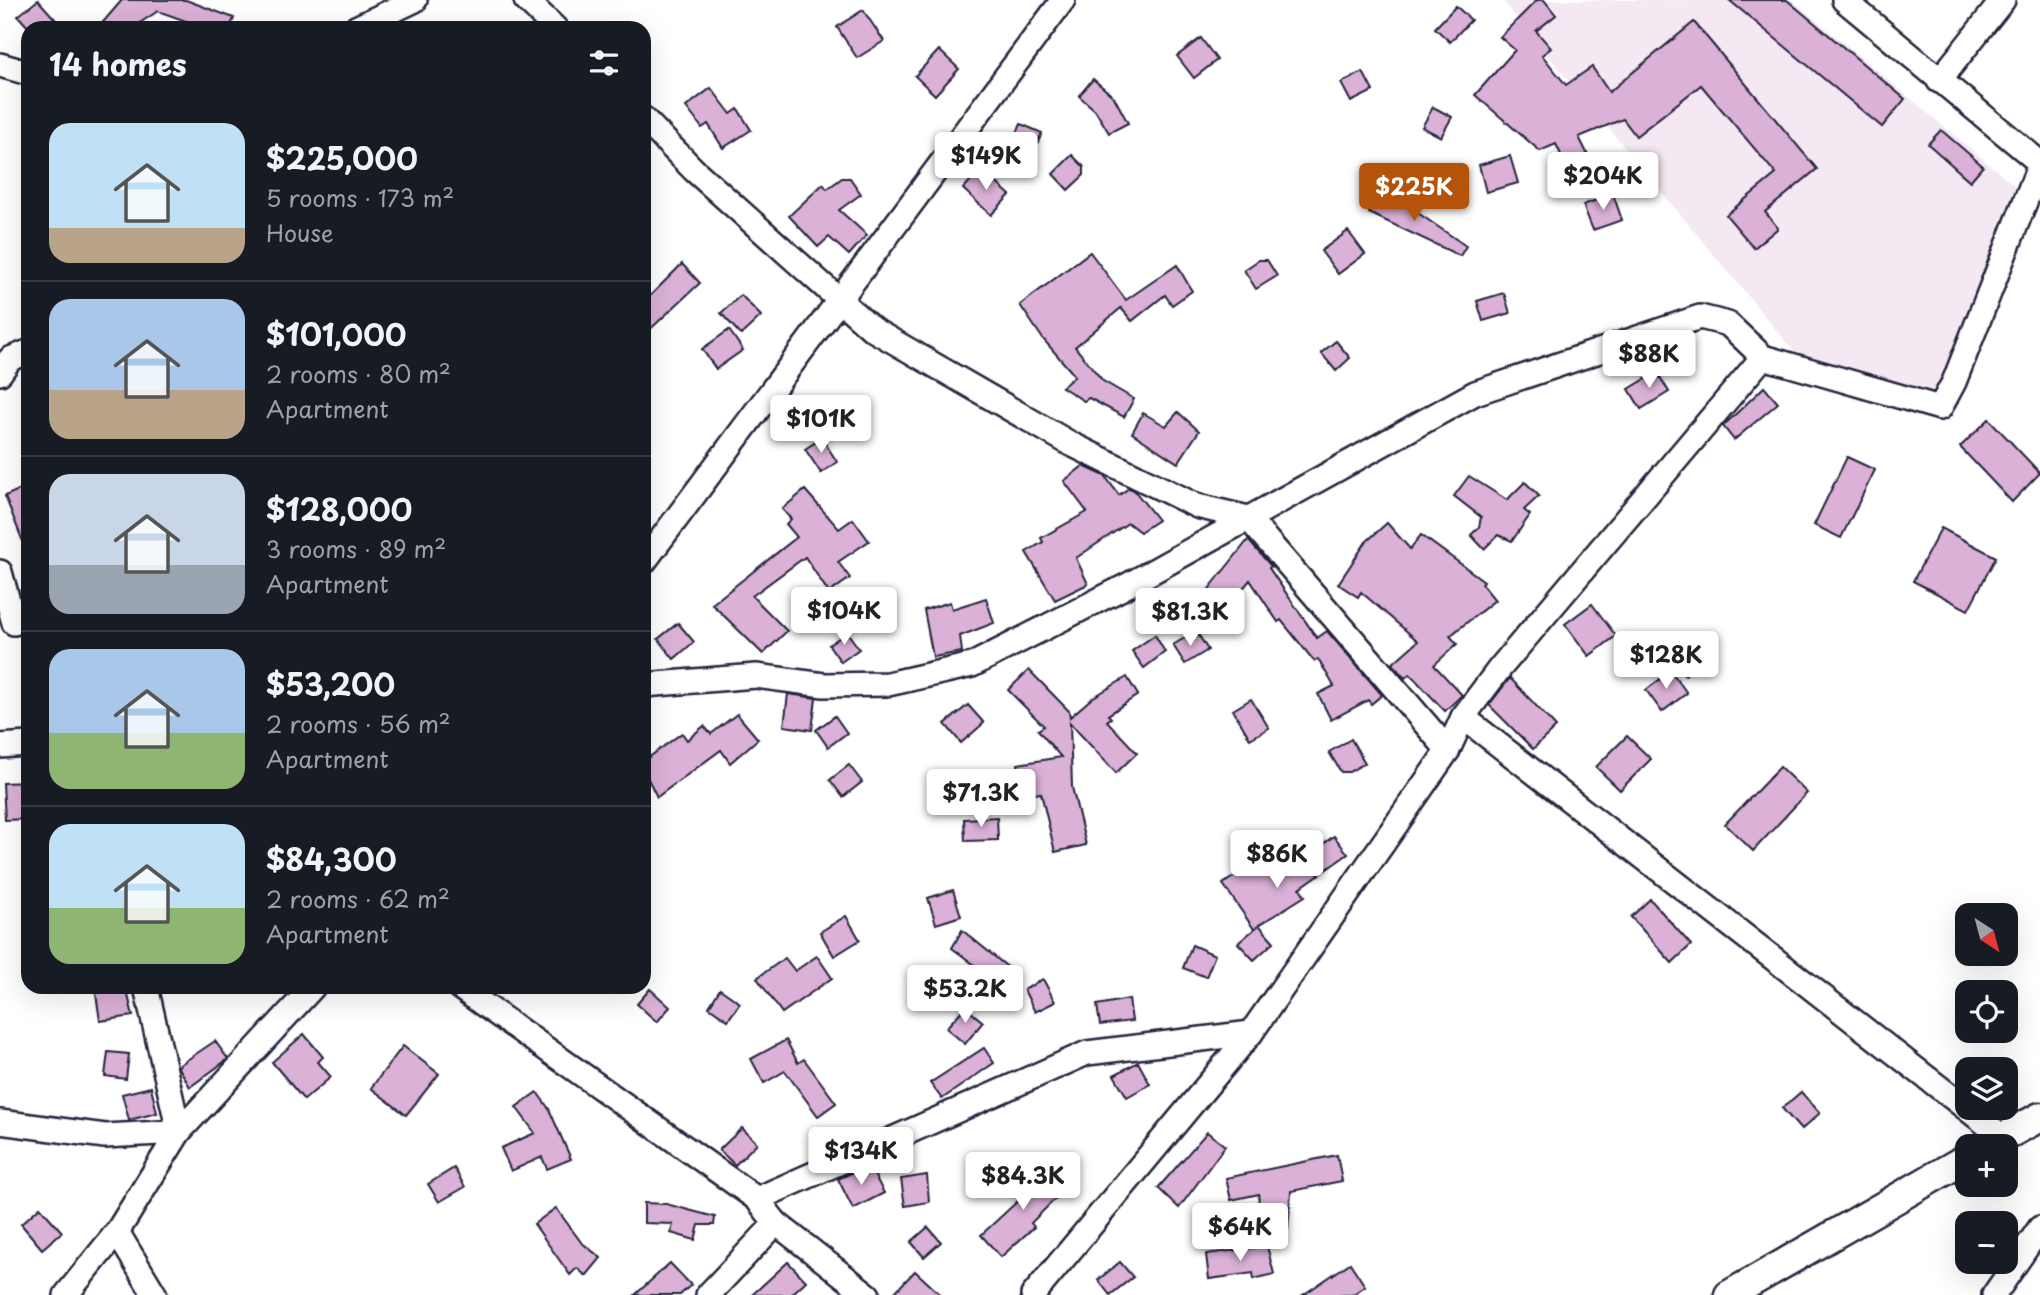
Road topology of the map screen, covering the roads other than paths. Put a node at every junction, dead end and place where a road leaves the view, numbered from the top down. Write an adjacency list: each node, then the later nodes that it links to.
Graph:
1 (415, 0): 6 (street)
2 (526, 0): 7 (street)
3 (1063, 0): 13 (street)
4 (1844, 0): 10 (street)
5 (2003, 0): 10 (street)
6 (371, 21)
7 (548, 21)
8 (0, 65): 9 (street)
9 (21, 71)
10 (1939, 81): 12 (street)
11 (651, 126): 13 (street)
12 (2040, 164): 15 (street)
13 (839, 302): 17 (street); 18 (street)
14 (21, 355): 16 (street)
15 (1763, 357): 17 (street); 22 (street)
16 (0, 373)
17 (1248, 518): 21 (street); 25 (street)
18 (651, 553)
19 (0, 572): 20 (street)
20 (14, 626)
21 (651, 684)
22 (1463, 717): 25 (street); 33 (street)
23 (21, 744): 24 (street)
24 (0, 746)
25 (1448, 750): 29 (street)
26 (148, 994): 32 (street)
27 (307, 994): 32 (street)
28 (469, 994): 36 (street)
29 (1251, 1033): 36 (street); 44 (street)
30 (2040, 1117): 34 (street)
31 (0, 1122): 32 (street)
32 (179, 1132): 39 (street)
33 (1985, 1134)
34 (2009, 1134)
35 (1955, 1165): 45 (street)
36 (757, 1199): 37 (street)
37 (776, 1223): 42 (street); 43 (street)
38 (2040, 1228): 46 (street)
39 (117, 1231): 40 (street); 41 (street)
40 (66, 1295)
41 (155, 1295)
42 (708, 1295)
43 (868, 1295)
44 (1033, 1295)
45 (1729, 1295)
46 (1994, 1295)

